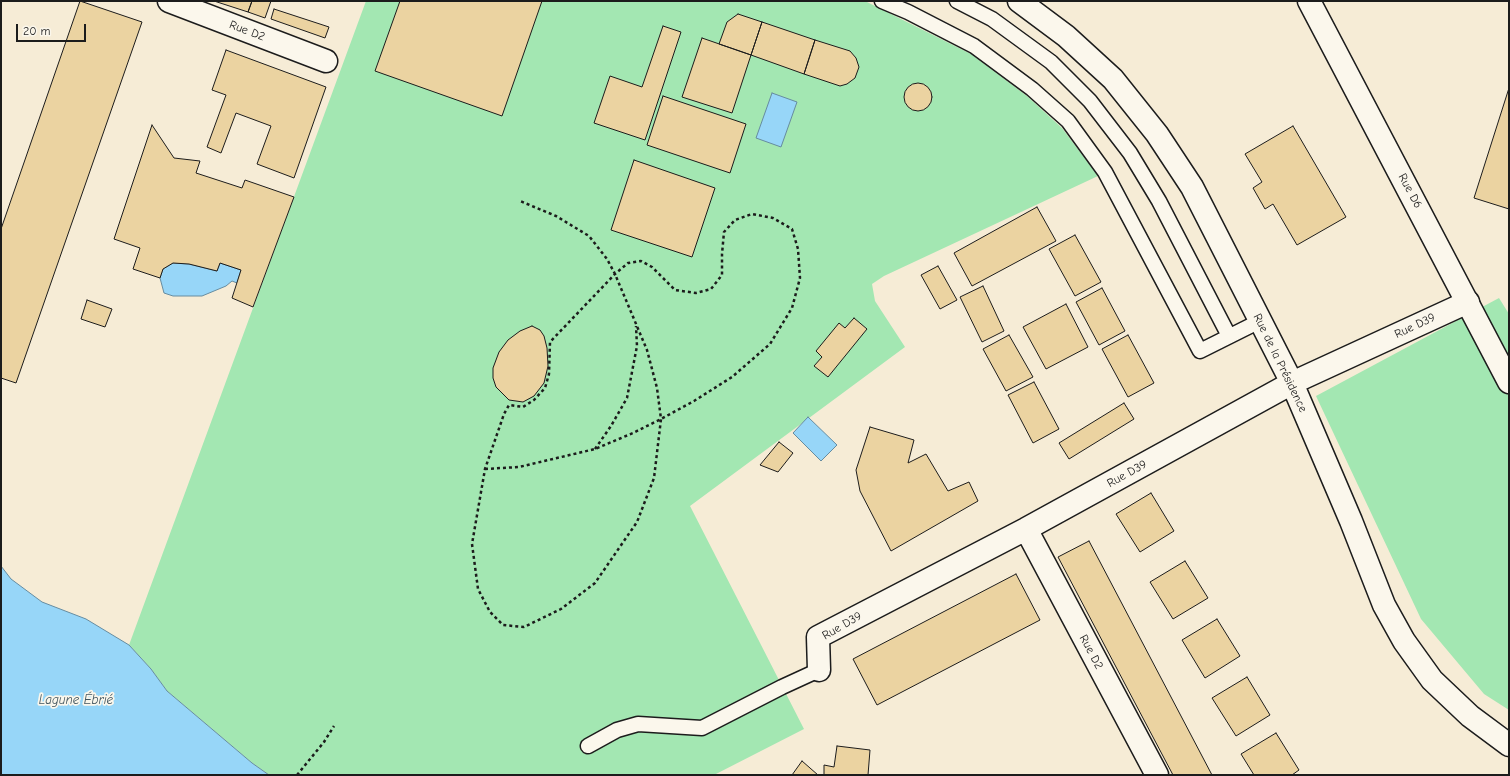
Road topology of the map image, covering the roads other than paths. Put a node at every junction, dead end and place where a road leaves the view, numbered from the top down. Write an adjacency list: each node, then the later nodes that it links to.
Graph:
1 (882, 1): 9 (lane)
2 (957, 1): 9 (lane)
3 (1019, 1): 8 (street, Rue de la Présidence)
4 (1309, 1): 7 (street, Rue D6)
5 (173, 2): 6 (street, Rue D2)
6 (326, 61)
7 (1468, 302): 10 (street, Rue D6); 11 (street, Rue D39)
8 (1260, 321): 9 (lane); 11 (street, Rue de la Présidence)
9 (1229, 336)
10 (1509, 382)
11 (1292, 383): 12 (street, Rue D39); 14 (street, Rue de la Présidence)
12 (1026, 529): 13 (street, Rue D39); 16 (street, Rue D2)
13 (819, 670): 15 (lane)
14 (1509, 745)
15 (588, 746)
16 (1157, 775)

